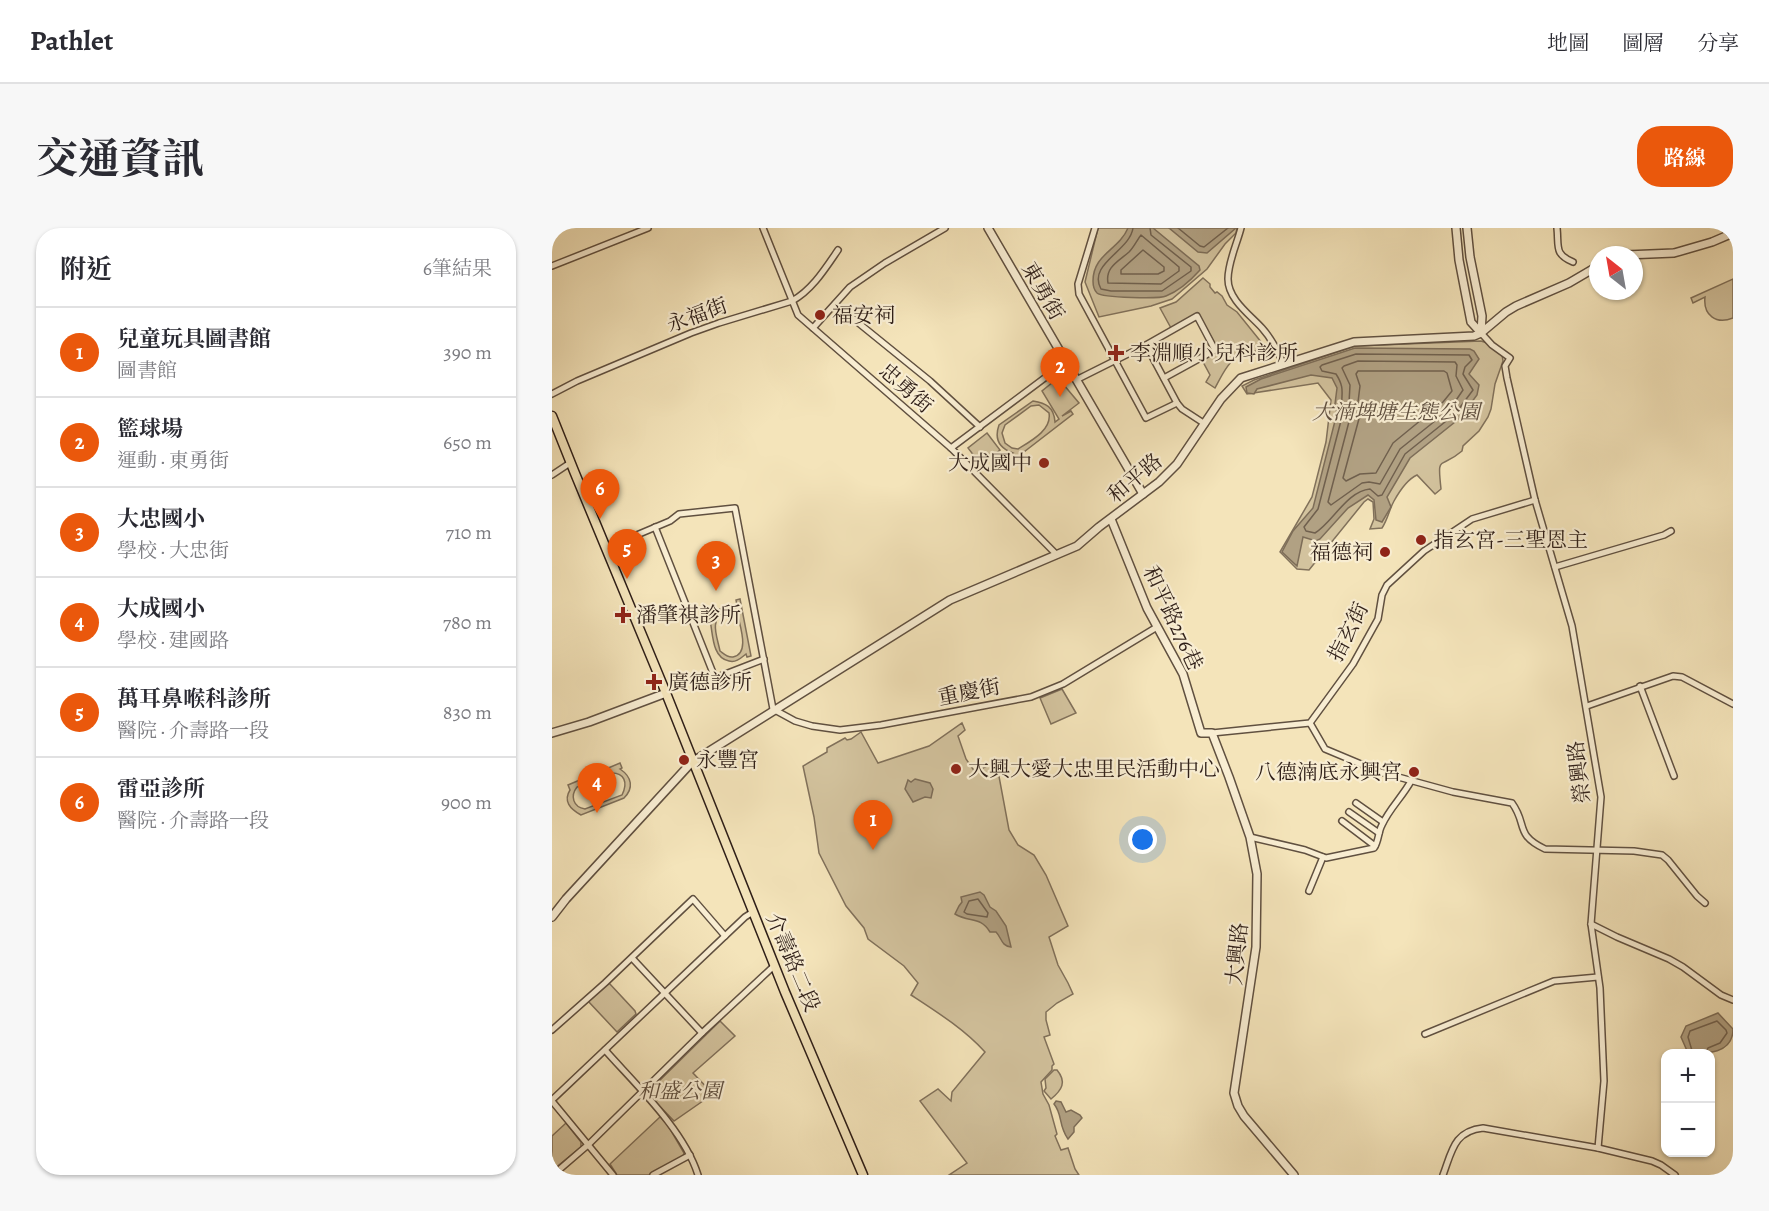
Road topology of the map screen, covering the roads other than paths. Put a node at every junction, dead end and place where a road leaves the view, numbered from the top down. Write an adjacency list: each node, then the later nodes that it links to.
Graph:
1 (648, 228): 14 (street)
2 (763, 228): 16 (street, 忠勇街)
3 (945, 228): 17 (street)
4 (988, 228): 22 (street, 東勇街)
5 (1095, 228): 21 (street)
6 (1241, 228): 23 (street)
7 (1456, 228): 19 (street)
8 (1467, 228): 19 (street)
9 (1557, 228): 13 (street)
10 (1733, 232): 12 (street)
11 (838, 250): 16 (street, 永福街)
12 (1643, 254)
13 (1573, 262)
14 (552, 266)
15 (1589, 271): 19 (street)
16 (792, 301): 18 (street, 忠勇街); 26 (street, 永福街)
17 (835, 303): 18 (street); 30 (street)
18 (813, 328): 31 (street, 忠勇街)
19 (1481, 333): 23 (street, 和平路); 35 (street, 榮興路)
20 (1146, 345): 21 (street); 24 (street); 24 (street)
21 (1116, 360): 25 (street); 27 (street)
22 (1066, 362): 25 (street, 東勇街); 30 (street)
23 (1284, 365): 29 (street, 和平路)
24 (1164, 378): 27 (street)
25 (1076, 380): 34 (street, 東勇街)
26 (552, 394)
27 (1177, 403): 29 (street)
28 (552, 416): 32 (main road, 介壽路二段)
29 (1205, 424): 34 (street, 和平路)
30 (980, 427): 31 (street)
31 (951, 448): 40 (street, 忠勇街)
32 (570, 463): 33 (street); 39 (main road, 介壽路二段)
33 (552, 475)
34 (1143, 494): 36 (street, 和平路)
35 (1535, 500): 41 (street, 榮興路); 49 (street, 指玄街)
36 (1111, 519): 40 (street, 和平路); 42 (street, 和平路276巷)
37 (655, 527): 39 (street); 43 (street); 43 (street)
38 (1671, 531): 41 (street)
39 (606, 550): 45 (main road, 介壽路二段)
40 (1057, 555): 48 (street, 和平路)
41 (1555, 567): 47 (street, 榮興路)
42 (1157, 627): 48 (street, 重慶街); 51 (street, 和平路276巷)
43 (764, 659): 48 (street)
44 (1640, 686): 46 (street); 47 (street); 53 (street)
45 (666, 693): 50 (street); 52 (main road, 介壽路二段)
46 (1733, 704)
47 (1587, 706): 62 (street, 榮興路)
48 (773, 710): 52 (street, 和平路)
49 (1310, 723): 51 (street); 54 (street)
50 (552, 733)
51 (1212, 733): 60 (street, 大興路)
52 (692, 762): 66 (main road, 介壽路二段); 67 (street, 和平路)
53 (1674, 776)
54 (1411, 781): 58 (street); 62 (street)
55 (1356, 803): 58 (street)
56 (1349, 812): 59 (street)
57 (1342, 821): 61 (street)
58 (1383, 822): 59 (street)
59 (1379, 832): 61 (street)
60 (1250, 837): 63 (street); 89 (street, 大興路)
61 (1375, 846): 63 (street)
62 (1597, 852): 65 (street); 68 (street, 榮興路)
63 (1323, 858): 64 (street)
64 (1309, 891)
65 (1705, 903)
66 (753, 912): 69 (street); 71 (main road, 介壽路二段)
67 (552, 917)
68 (1591, 924): 72 (street, 榮興路); 74 (street)
69 (725, 936): 70 (street); 73 (street)
70 (632, 958): 73 (street); 75 (street)
71 (775, 965): 76 (street); 88 (main road, 介壽路二段)
72 (1598, 976): 77 (street); 82 (street, 榮興路)
73 (665, 993): 76 (street); 78 (street)
74 (1733, 1000)
75 (552, 1030)
76 (702, 1033): 79 (street)
77 (1425, 1034)
78 (605, 1050): 79 (street); 80 (street)
79 (642, 1092): 81 (street); 83 (street)
80 (552, 1101): 81 (street)
81 (589, 1144): 84 (street); 85 (street)
82 (1598, 1148): 90 (street); 91 (street)
83 (690, 1155): 86 (street); 87 (street)
84 (552, 1175)
85 (613, 1175)
86 (653, 1175)
87 (698, 1175)
88 (862, 1175)
89 (1294, 1175)
90 (1443, 1175)
91 (1675, 1175)

